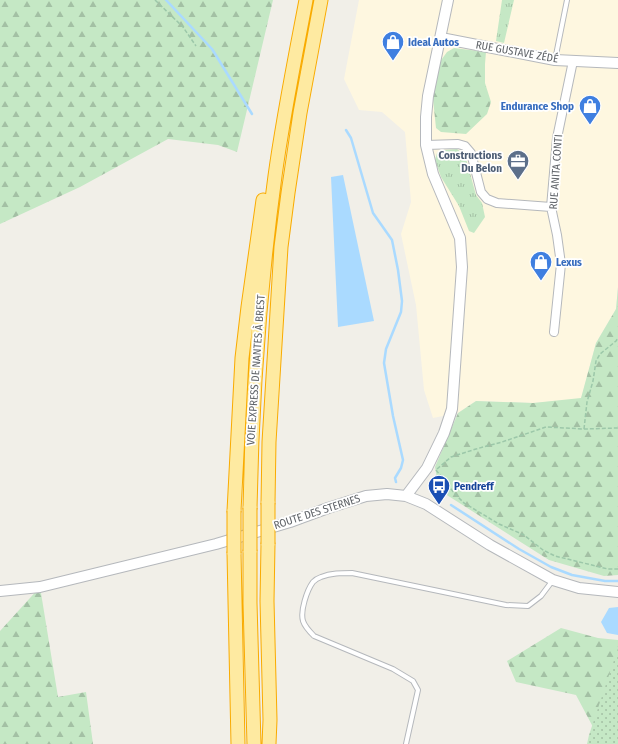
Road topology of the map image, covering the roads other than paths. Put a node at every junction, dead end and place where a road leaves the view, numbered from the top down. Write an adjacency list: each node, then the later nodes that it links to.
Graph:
1 (306, 0): 10 (highway, VOIE EXPRESS DE NANTES À BREST)
2 (322, 0): 17 (highway, VOIE EXPRESS DE NANTES À BREST, bridge)
3 (448, 0): 5 (street)
4 (567, 0): 6 (lane)
5 (441, 38): 6 (street, RUE GUSTAVE ZÉDÉ); 9 (street)
6 (555, 60): 7 (street, RUE GUSTAVE ZÉDÉ)
7 (573, 61): 8 (street, RUE GUSTAVE ZÉDÉ); 11 (street, RUE ANITA CONTI)
8 (618, 63)
9 (426, 145): 11 (street); 13 (street)
10 (275, 175): 18 (highway, bridge); 19 (highway, VOIE EXPRESS DE NANTES À BREST, bridge)
11 (551, 207): 12 (street, RUE ANITA CONTI)
12 (554, 332)
13 (406, 496): 14 (street, ROUTE DES STERNES); 15 (street, ROUTE DES STERNES)
14 (554, 580): 16 (street, ROUTE DES STERNES); 22 (lane)
15 (0, 591)
16 (618, 592)
17 (270, 720): 20 (highway, VOIE EXPRESS DE NANTES À BREST); 21 (highway)
18 (238, 744)
19 (254, 744)
20 (269, 744)
21 (274, 744)
22 (406, 744)

